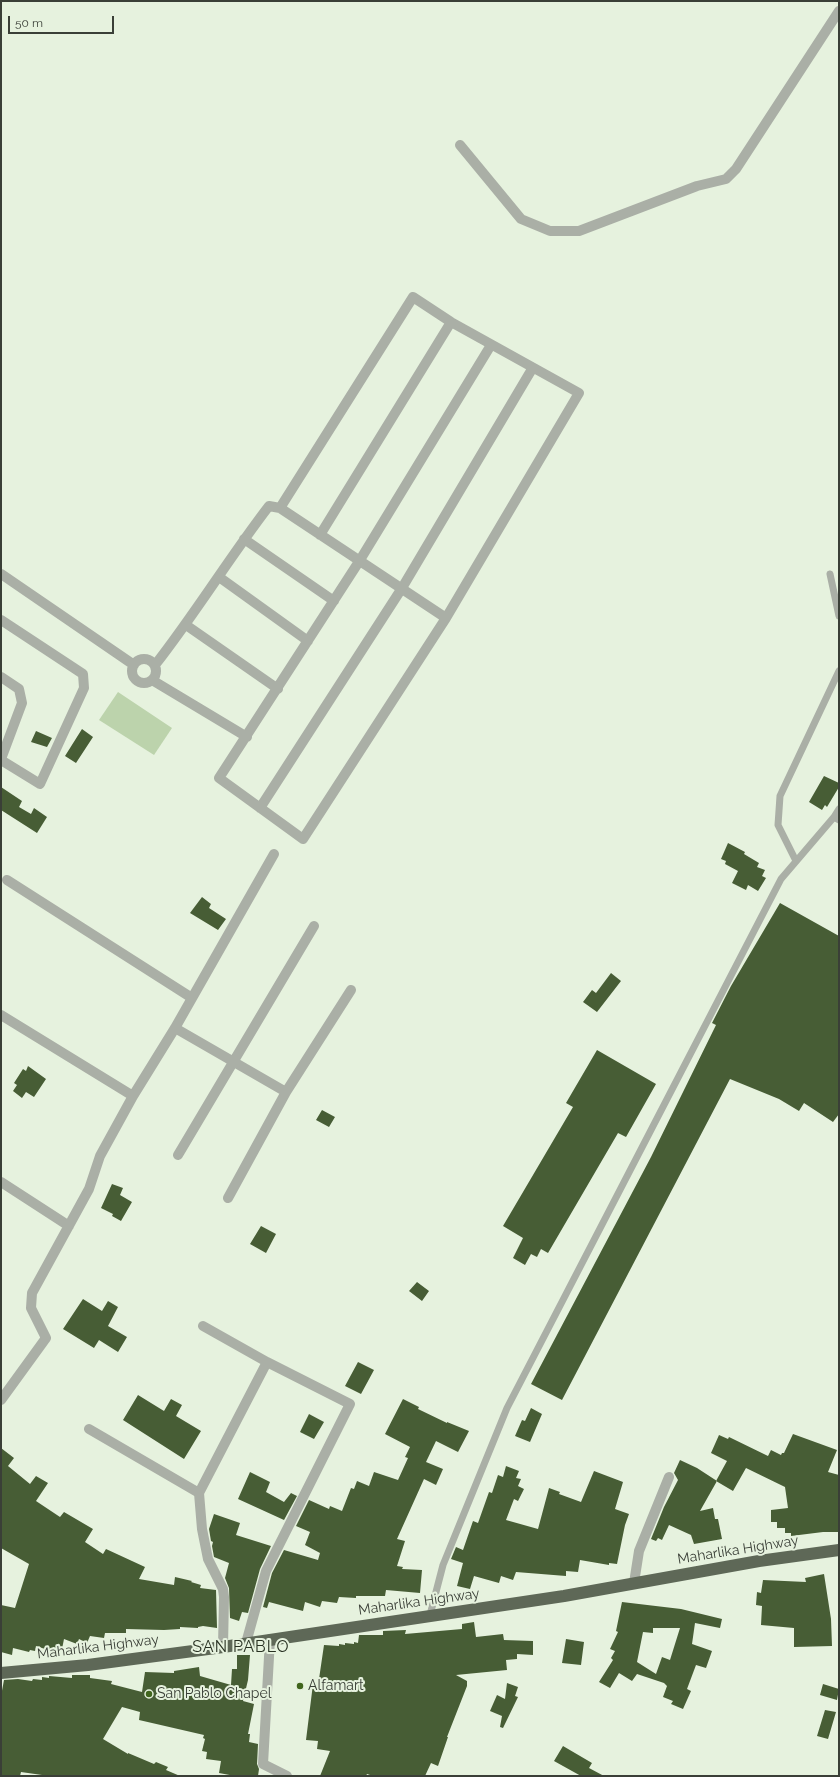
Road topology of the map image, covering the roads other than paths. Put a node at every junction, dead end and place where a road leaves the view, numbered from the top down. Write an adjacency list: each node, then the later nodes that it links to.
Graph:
1 (839, 11): 2 (street)
2 (460, 145)
3 (451, 322): 4 (street); 6 (street); 7 (street)
4 (491, 345): 5 (street); 9 (street)
5 (532, 369): 13 (street); 16 (street)
6 (280, 508): 7 (street); 8 (street)
7 (320, 535): 9 (street)
8 (244, 539): 12 (street); 14 (street)
9 (360, 560): 13 (street); 14 (street)
10 (1, 574): 20 (street)
11 (830, 574): 15 (lane)
12 (219, 577): 18 (street); 19 (street)
13 (402, 588): 16 (street); 28 (street)
14 (334, 601): 19 (street)
15 (839, 616)
16 (446, 618): 28 (street)
17 (1, 620): 27 (street)
18 (186, 625): 21 (street); 25 (street)
19 (308, 641): 25 (street)
20 (134, 665): 21 (street); 24 (street)
21 (155, 665): 24 (street)
22 (839, 671): 32 (lane)
23 (1, 677): 27 (street)
24 (152, 680): 26 (street)
25 (278, 689): 26 (street)
26 (247, 737): 28 (street)
27 (1, 760)
28 (260, 808)
29 (839, 809): 30 (lane)
30 (837, 819): 32 (lane)
31 (274, 854): 36 (street)
32 (796, 861): 54 (lane)
33 (7, 880): 36 (street)
34 (314, 926): 39 (street)
35 (351, 990): 40 (street)
36 (192, 998): 38 (street)
37 (1, 1015): 41 (street)
38 (176, 1028): 39 (street); 41 (street)
39 (234, 1062): 40 (street); 42 (street)
40 (286, 1092): 44 (street)
41 (133, 1096): 45 (street)
42 (178, 1155)
43 (1, 1182): 45 (street)
44 (228, 1198)
45 (69, 1226): 48 (street)
46 (203, 1326): 47 (street)
47 (268, 1362): 51 (street); 56 (street)
48 (1, 1400)
49 (89, 1429): 51 (street)
50 (669, 1477): 53 (street)
51 (199, 1493): 57 (street)
52 (839, 1550): 53 (highway, Maharlika Highway)
53 (634, 1583): 54 (highway, Maharlika Highway)
54 (430, 1615): 55 (highway, Maharlika Highway)
55 (270, 1639): 56 (highway, Maharlika Highway); 59 (street)
56 (246, 1643): 57 (highway, Maharlika Highway)
57 (223, 1647): 58 (highway, Maharlika Highway)
58 (1, 1673)
59 (287, 1776)

